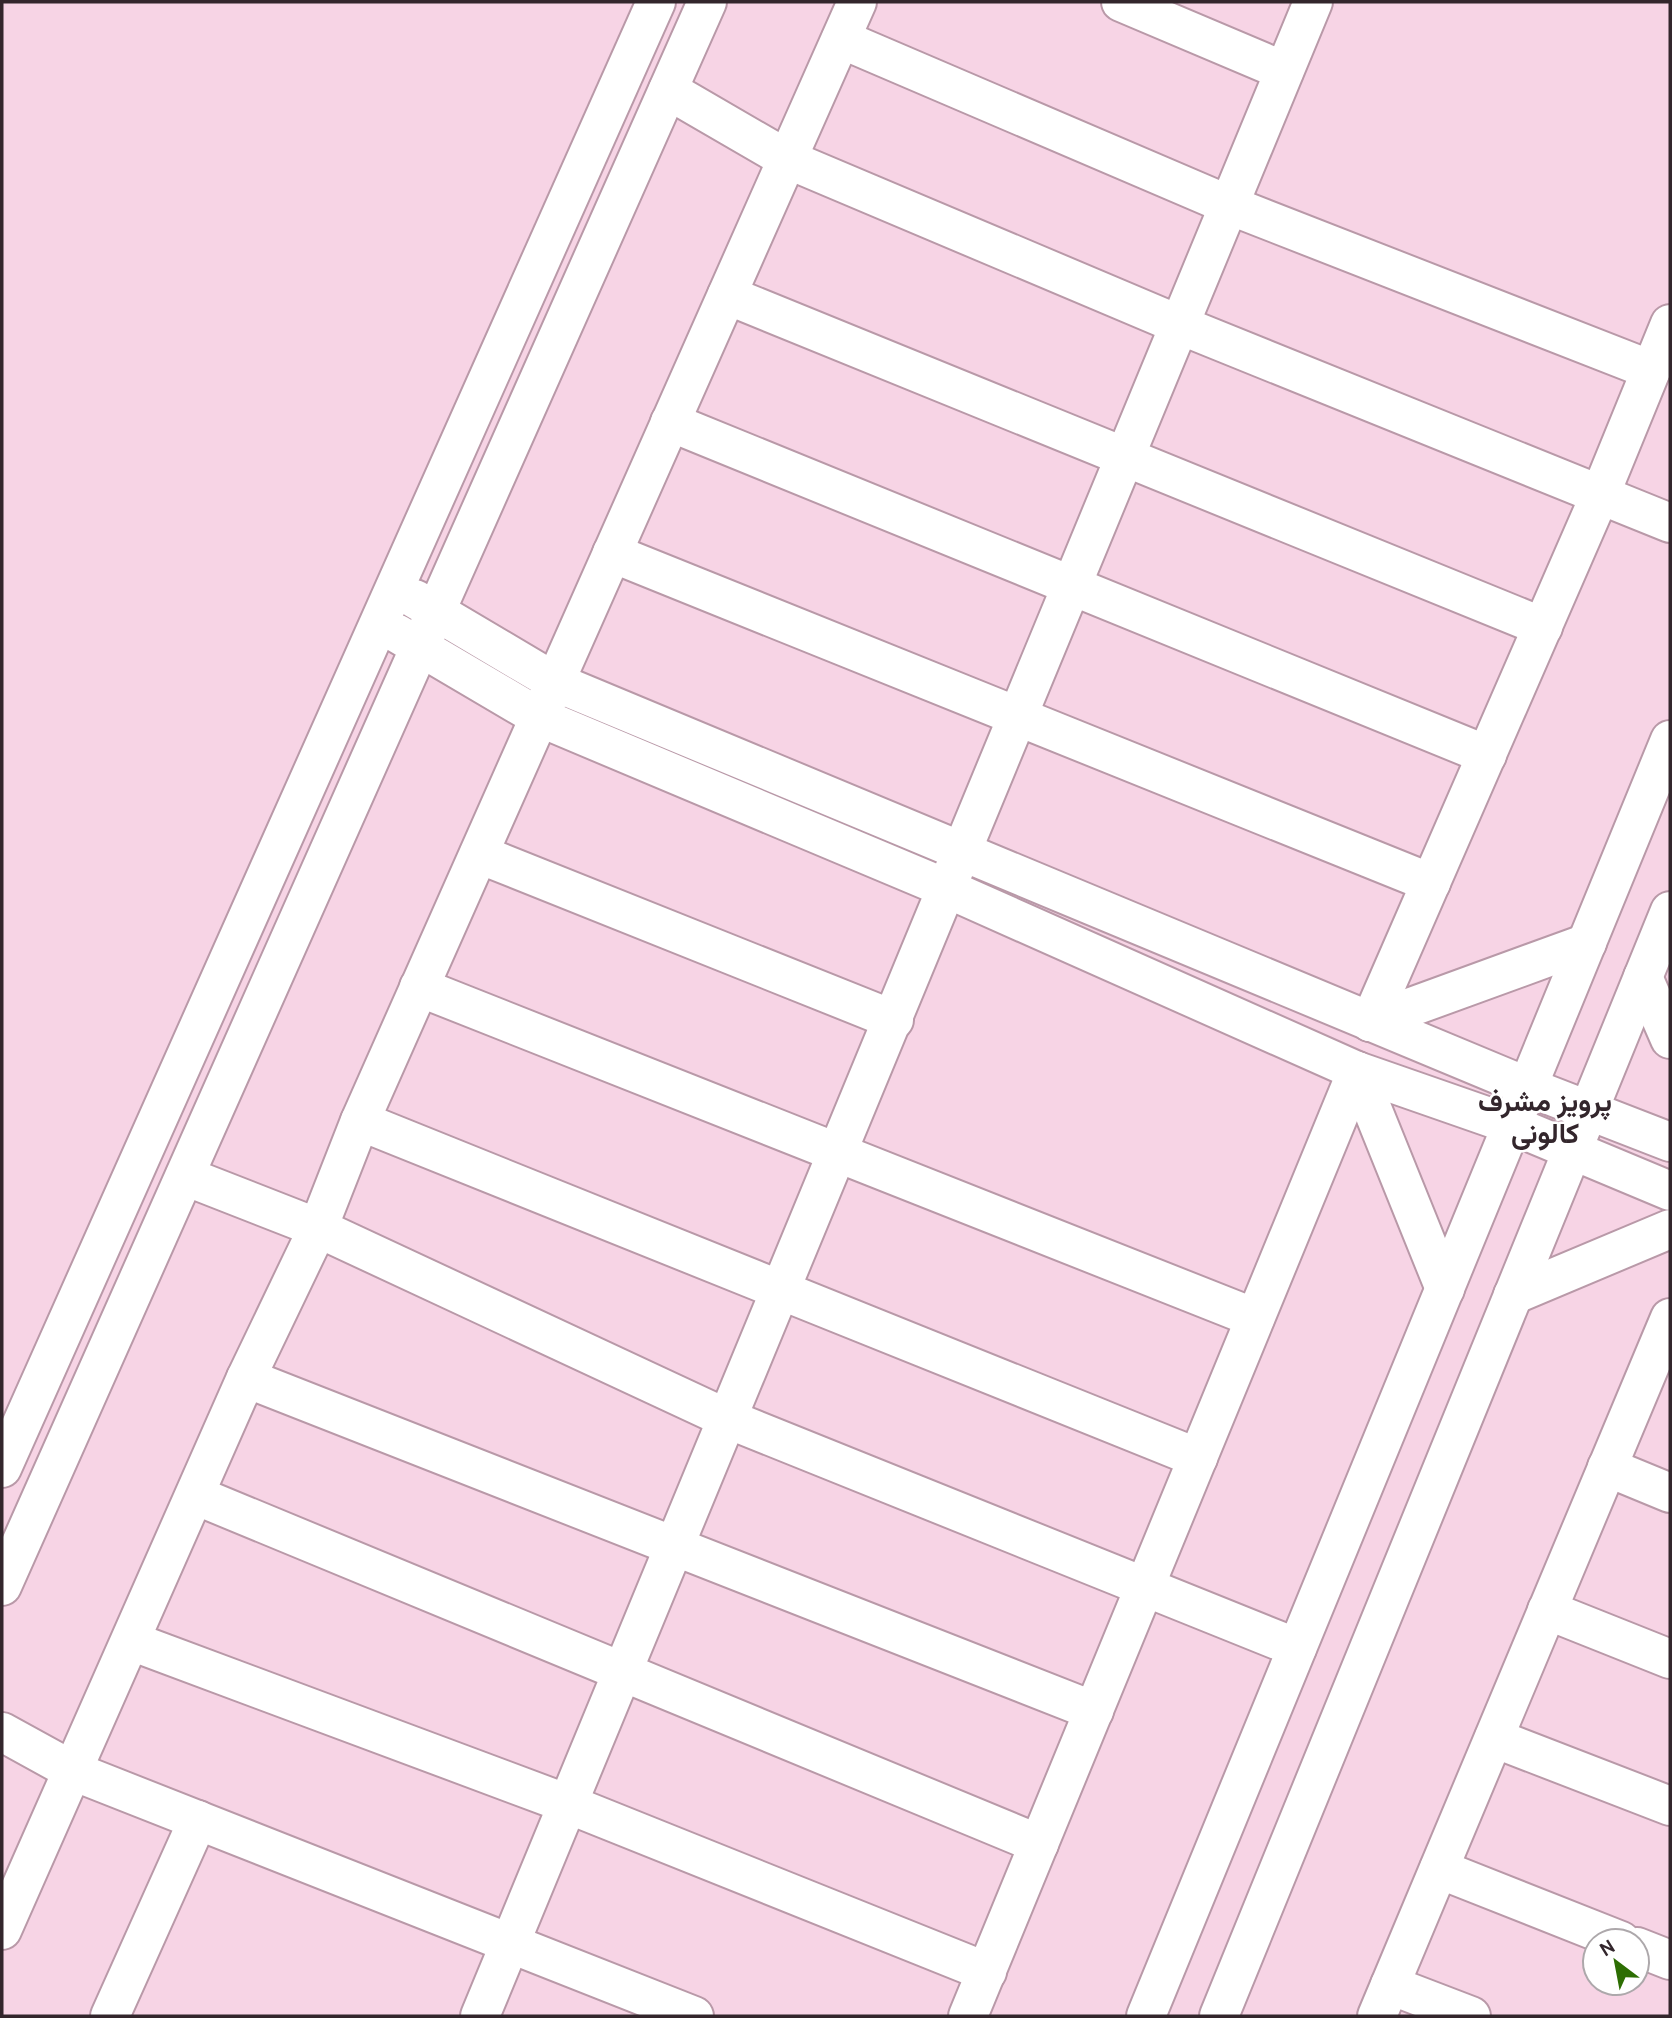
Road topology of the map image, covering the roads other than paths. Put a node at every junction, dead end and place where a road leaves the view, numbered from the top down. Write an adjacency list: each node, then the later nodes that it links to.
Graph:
1 (656, 2): 21 (street)
2 (707, 2): 8 (street)
3 (857, 2): 6 (street)
4 (1121, 2): 7 (street)
5 (1313, 2): 7 (street)
6 (841, 39): 9 (street); 10 (street)
7 (1284, 71): 10 (street)
8 (668, 90): 9 (street); 22 (street)
9 (787, 159): 11 (street); 13 (street)
10 (1229, 205): 13 (street); 14 (street)
11 (727, 295): 15 (street); 16 (street)
12 (1670, 324): 14 (street)
13 (1180, 325): 16 (street); 17 (street)
14 (1651, 370): 17 (street)
15 (670, 422): 19 (street); 20 (street)
16 (1125, 458): 20 (street); 24 (street)
17 (1600, 495): 18 (street); 24 (street)
18 (1670, 523)
19 (612, 553): 26 (street); 28 (street)
20 (1074, 585): 28 (street); 30 (street)
21 (396, 586): 22 (street); 23 (street)
22 (435, 613): 25 (street); 26 (street)
23 (379, 622): 25 (street); 63 (street)
24 (1543, 627): 30 (street)
25 (419, 649): 27 (street); 50 (street)
26 (555, 682): 27 (street); 31 (street)
27 (539, 717): 32 (street); 34 (street)
28 (1018, 719): 31 (street); 33 (street)
29 (1670, 740): 36 (street)
30 (1487, 755): 33 (street)
31 (963, 852): 34 (street); 40 (street)
32 (478, 854): 38 (street); 39 (street)
33 (1431, 883): 40 (street)
34 (948, 889): 39 (street); 42 (street)
35 (1670, 911): 37 (street)
36 (1587, 943): 40 (street); 43 (street)
37 (1643, 976): 41 (street); 44 (street)
38 (419, 987): 45 (street); 49 (street)
39 (894, 1020): 49 (street)
40 (1370, 1022): 43 (street)
41 (1670, 1039)
42 (1357, 1071): 46 (street); 54 (street); 57 (street)
43 (1528, 1087): 44 (street); 46 (street)
44 (1589, 1109): 47 (street); 48 (street)
45 (360, 1121): 52 (street); 55 (street)
46 (1512, 1125): 48 (street); 54 (street)
47 (1670, 1142)
48 (1572, 1151): 51 (street); 56 (street)
49 (838, 1153): 55 (street); 57 (street)
50 (185, 1176): 52 (street); 67 (street)
51 (1670, 1191)
52 (318, 1228): 59 (street); 60 (street)
53 (1670, 1229): 56 (street)
54 (1445, 1289): 71 (street)
55 (782, 1290): 60 (street); 61 (street)
56 (1513, 1295): 95 (street)
57 (1255, 1318): 61 (street)
58 (1667, 1332): 62 (street)
59 (246, 1378): 65 (street); 66 (street)
60 (728, 1419): 66 (street); 68 (street)
61 (1198, 1458): 68 (street)
62 (1607, 1467): 64 (street); 69 (street)
63 (2, 1468)
64 (1670, 1493)
65 (195, 1495): 70 (street); 73 (street)
66 (675, 1547): 73 (street); 74 (street)
67 (2, 1586)
68 (1145, 1587): 71 (street); 74 (street)
69 (1547, 1610): 72 (street); 76 (street)
70 (131, 1641): 77 (street); 78 (street)
71 (1297, 1648): 94 (street)
72 (1670, 1659)
73 (623, 1672): 78 (street); 81 (street)
74 (1094, 1711): 81 (street)
75 (2, 1732): 77 (street)
76 (1494, 1738): 79 (street); 82 (street)
77 (73, 1770): 80 (street); 84 (street)
78 (568, 1804): 85 (street); 88 (street)
79 (1670, 1806)
80 (198, 1820): 85 (street); 90 (street)
81 (1039, 1844): 88 (street)
82 (1439, 1869): 83 (street); 89 (street)
83 (1586, 1927)
84 (2, 1930)
85 (510, 1943): 91 (street); 92 (street)
86 (1651, 1953): 87 (street)
87 (1670, 1961)
88 (987, 1972): 93 (street)
89 (1384, 2001): 96 (street)
90 (110, 2016)
91 (480, 2016)
92 (694, 2016)
93 (968, 2016)
94 (1146, 2016)
95 (1219, 2016)
96 (1471, 2016)

